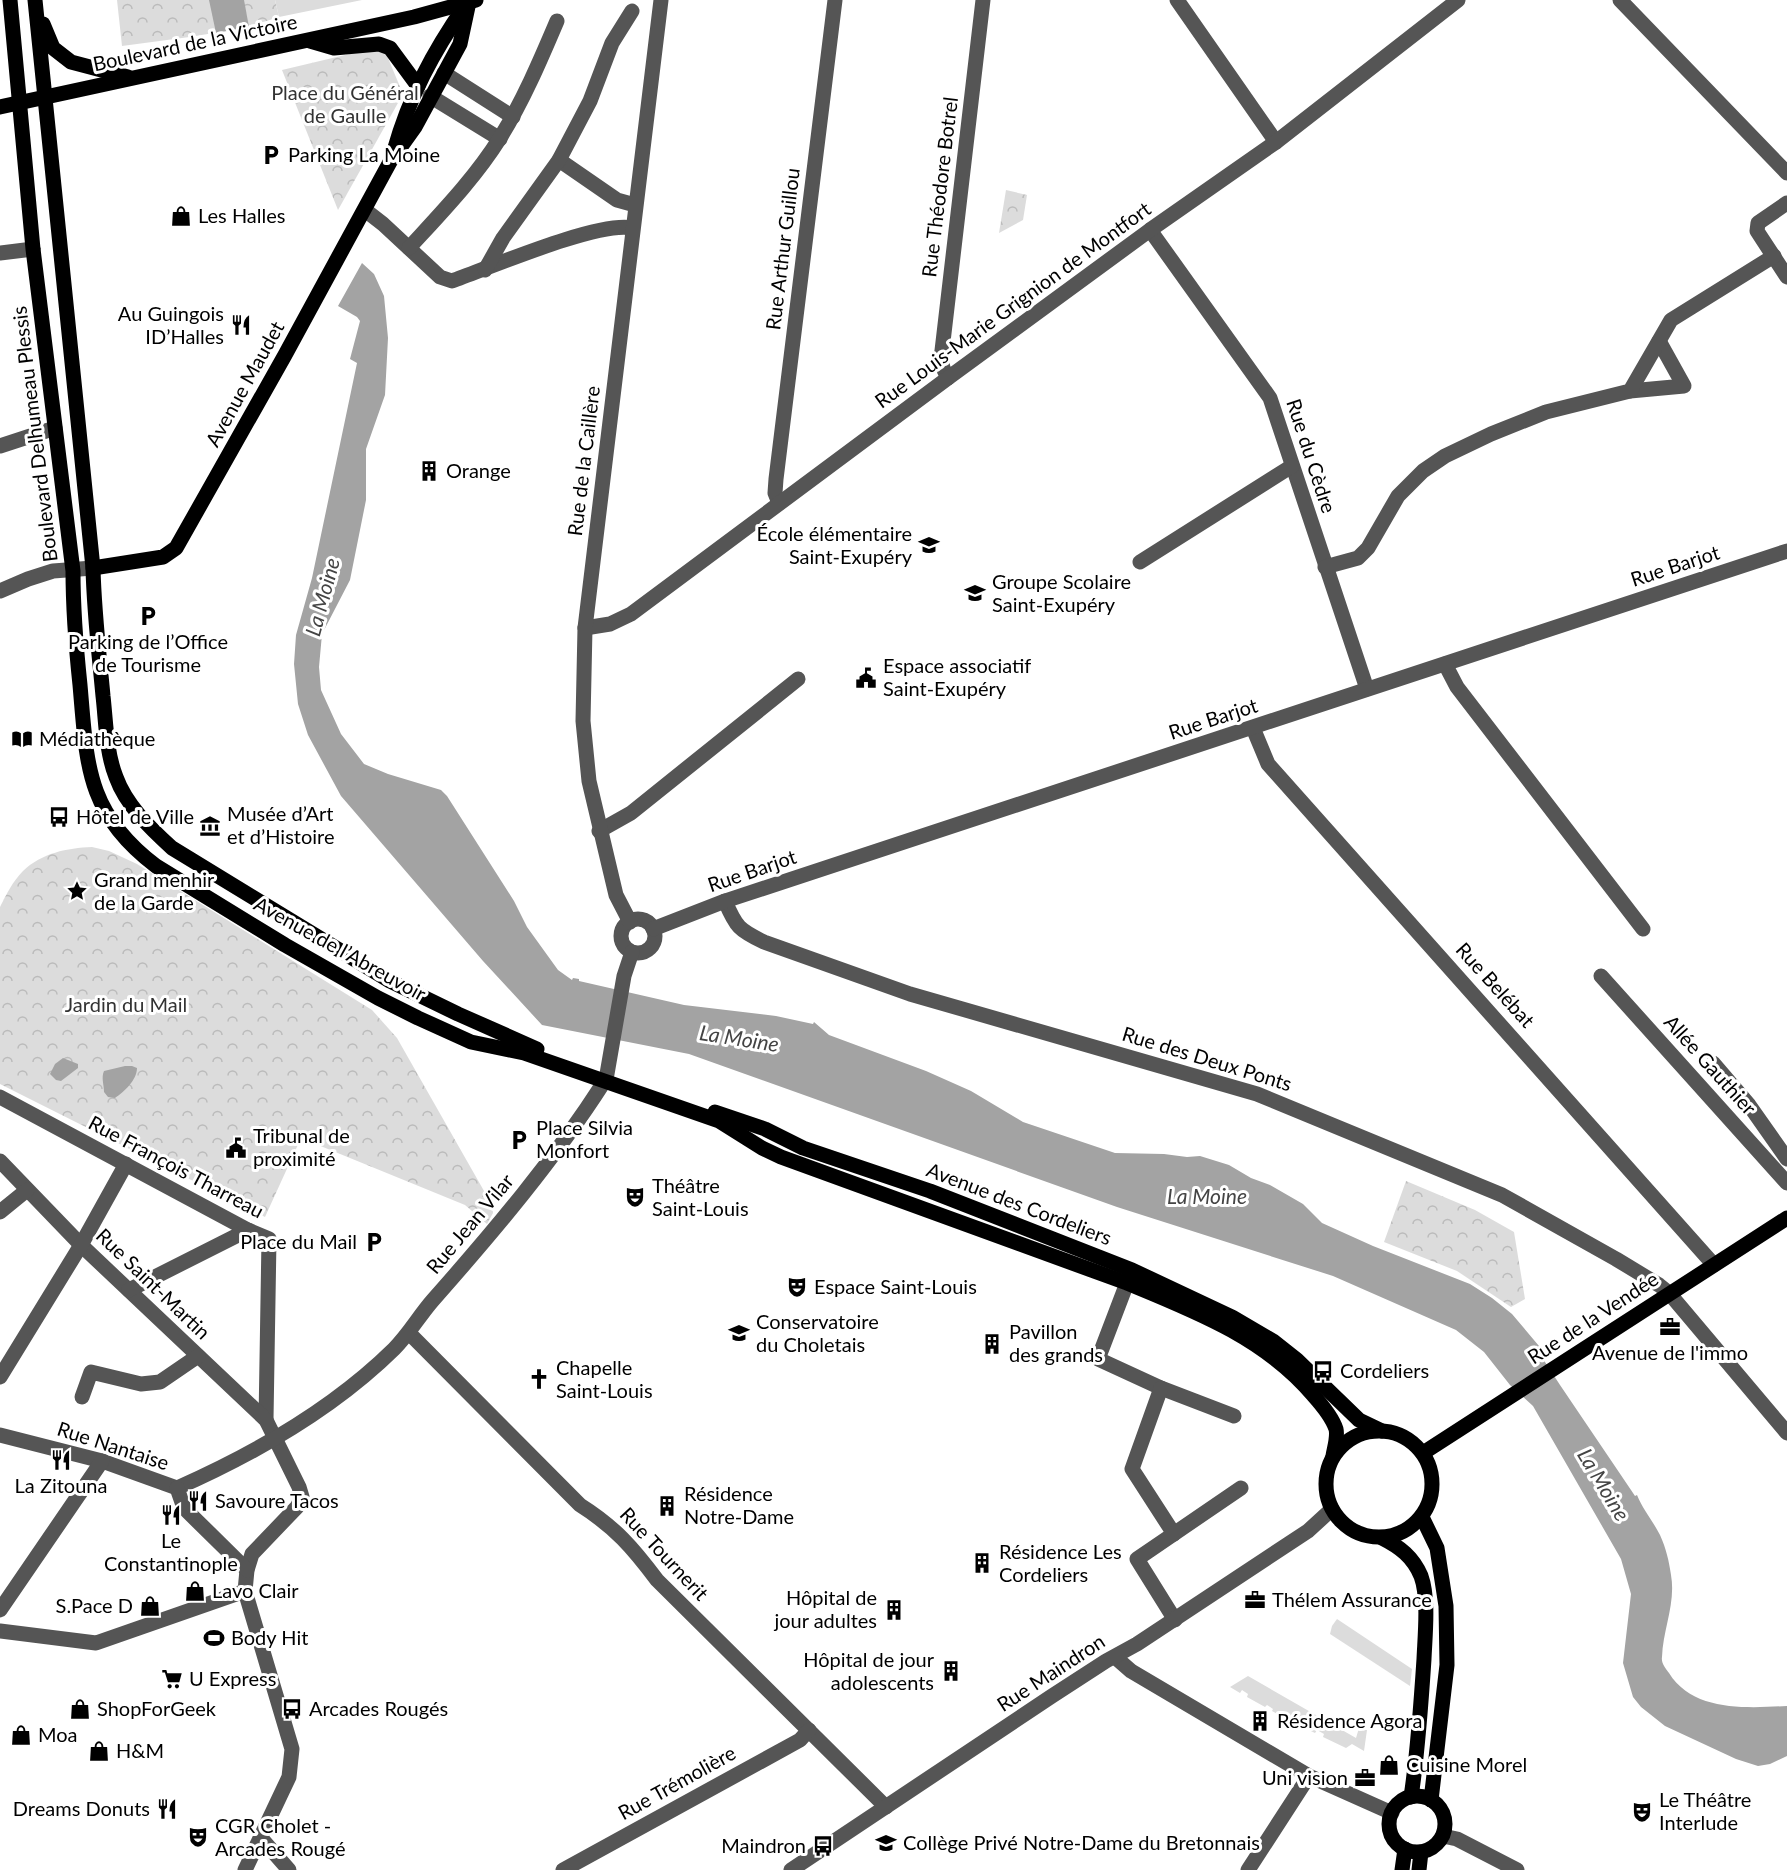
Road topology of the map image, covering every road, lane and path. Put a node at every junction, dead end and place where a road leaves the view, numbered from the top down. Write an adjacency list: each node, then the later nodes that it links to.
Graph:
1 (10, 0): 18 (main road, Boulevard Delhumeau Plessis)
2 (471, 0): 12 (main road, Boulevard de la Victoire); 13 (main road, Avenue Maudet); 15 (main road, Avenue Maudet)
3 (661, 0): 27 (street, Rue de la Caillère)
4 (836, 0): 43 (street, Rue Arthur Guillou)
5 (983, 0): 38 (street, Rue Théodore Botrel)
6 (1177, 0): 22 (street)
7 (1458, 0): 22 (street, Rue Louis-Marie Grignion de Montfort)
8 (1620, 0): 25 (street)
9 (36, 2): 14 (main road); 17 (main road, Boulevard Delhumeau Plessis)
10 (632, 11): 23 (street)
11 (557, 21): 20 (street)
12 (307, 40): 14 (main road, Boulevard de la Victoire); 15 (main road)
13 (444, 73): 16 (main road, Avenue Maudet); 20 (street)
14 (131, 78): 17 (main road, Boulevard de la Victoire)
15 (418, 86): 24 (main road, Avenue Maudet)
16 (430, 96): 21 (street); 24 (main road, Avenue Maudet)
17 (45, 98): 18 (main road, Boulevard de la Victoire); 47 (main road, Boulevard Delhumeau Plessis)
18 (19, 102): 19 (main road, Boulevard de la Victoire); 32 (main road, Boulevard Delhumeau Plessis)
19 (0, 107)
20 (513, 117): 21 (street)
21 (500, 139): 31 (street)
22 (1276, 142): 30 (street, Rue Louis-Marie Grignion de Montfort)
23 (559, 160): 27 (street); 35 (street)
24 (390, 162): 28 (main road, Avenue Maudet)
25 (1787, 173)
26 (1787, 203): 34 (street)
27 (635, 205): 29 (street, Rue de la Caillère)
28 (365, 210): 31 (street); 47 (main road, Avenue Maudet)
29 (632, 228): 35 (street); 50 (street, Rue de la Caillère)
30 (1150, 230): 38 (street, Rue Louis-Marie Grignion de Montfort); 42 (street, Rue du Cèdre)
31 (409, 248): 35 (street)
32 (33, 249): 33 (street); 40 (main road, Boulevard Delhumeau Plessis)
33 (0, 253)
34 (1774, 256): 36 (street); 37 (street)
35 (484, 270)
36 (1787, 277)
37 (1659, 340): 39 (street); 39 (street)
38 (948, 378): 43 (street, Rue Louis-Marie Grignion de Montfort)
39 (1630, 392): 46 (street)
40 (55, 428): 41 (street); 48 (main road, Boulevard Delhumeau Plessis)
41 (0, 446)
42 (1292, 466): 45 (street); 46 (street, Rue du Cèdre)
43 (779, 503): 50 (street, Rue Louis-Marie Grignion de Montfort)
44 (1787, 551): 51 (street, Rue Barjot)
45 (1140, 562)
46 (1325, 567): 53 (street, Rue du Cèdre)
47 (93, 568): 48 (street); 55 (main road, Boulevard Delhumeau Plessis)
48 (73, 571): 49 (street); 56 (main road, Boulevard Delhumeau Plessis)
49 (0, 591)
50 (585, 628): 57 (street, Rue de la Caillère)
51 (1445, 664): 53 (street, Rue Barjot); 61 (street)
52 (798, 680): 57 (street)
53 (1367, 689): 54 (street, Rue Barjot)
54 (1253, 728): 58 (street, Rue Barjot); 76 (street, Rue Belébat)
55 (115, 776): 56 (street); 65 (main road, Avenue de l’Abreuvoir)
56 (94, 790): 65 (main road, Avenue de l’Abreuvoir)
57 (600, 831): 59 (street, Rue de la Caillère)
58 (725, 902): 60 (street, Rue Barjot); 79 (street, Rue des Deux Ponts)
59 (630, 922): 60 (street); 62 (street)
60 (654, 929): 62 (street)
61 (1643, 929)
62 (632, 952): 65 (street)
63 (1601, 976): 70 (street, Allée Gauthier)
64 (1713, 1063): 67 (street)
65 (606, 1078): 77 (main road, Avenue des Cordeliers); 80 (street, Rue Jean Vilar); 87 (main road, Avenue des Cordeliers)
66 (0, 1097): 69 (street, Rue François Tharreau)
67 (1787, 1159)
68 (0, 1161): 71 (street, Rue Saint-Martin)
69 (126, 1164): 74 (street, Rue François Tharreau); 75 (street)
70 (1787, 1183)
71 (27, 1190): 72 (street); 75 (street, Rue Saint-Martin)
72 (0, 1212)
73 (1787, 1218): 76 (main road, Rue de la Vendée)
74 (248, 1230): 78 (street); 86 (street, Rue François Tharreau)
75 (81, 1245): 78 (street, Rue Saint-Martin); 82 (street)
76 (1714, 1265): 79 (main road, Rue de la Vendée)
77 (1127, 1283): 83 (street); 92 (main road, Avenue des Cordeliers)
78 (129, 1290): 81 (street, Rue Saint-Martin)
79 (1669, 1293): 88 (street, Rue des Deux Ponts); 91 (main road, Rue de la Vendée)
80 (409, 1333): 90 (street, Rue Jean Vilar); 106 (street, Rue Tournerit)
81 (198, 1356): 84 (street); 86 (street, Rue Saint-Martin)
82 (0, 1377)
83 (1161, 1388): 85 (street); 98 (street)
84 (82, 1397)
85 (1234, 1416)
86 (266, 1420): 90 (street, Rue Saint-Martin)
87 (1383, 1431): 91 (main road); 92 (main road)
88 (1787, 1433)
89 (0, 1435): 93 (street, Rue Nantaise)
90 (275, 1437): 94 (street, Rue Jean Vilar); 100 (street, Rue Saint-Martin)
91 (1423, 1454): 97 (main road)
92 (1333, 1456): 96 (main road)
93 (102, 1461): 94 (street, Rue Nantaise); 102 (street)
94 (177, 1488): 100 (street, Rue Nantaise)
95 (1241, 1488): 98 (street)
96 (1332, 1509): 99 (main road); 103 (street, Rue Maindron)
97 (1422, 1517): 99 (main road); 109 (main road)
98 (1174, 1534): 103 (street)
99 (1383, 1538): 108 (main road)
100 (247, 1570): 101 (street)
101 (245, 1591): 104 (street); 113 (street)
102 (0, 1610)
103 (1175, 1620): 105 (street, Rue Maindron)
104 (0, 1631)
105 (1115, 1657): 107 (street); 110 (street, Rue Maindron)
106 (809, 1730): 110 (street, Rue Tournerit); 118 (street, Rue Trémolière)
107 (1309, 1776): 111 (street); 120 (street)
108 (1411, 1797): 109 (main road); 111 (main road)
109 (1431, 1800): 112 (main road)
110 (886, 1807): 119 (street, Rue Maindron)
111 (1392, 1813): 114 (main road)
112 (1443, 1836): 115 (main road); 123 (street)
113 (261, 1838): 116 (street); 117 (street)
114 (1405, 1849): 115 (main road); 121 (main road)
115 (1421, 1852): 122 (main road)
116 (245, 1870)
117 (289, 1870)
118 (563, 1870)
119 (791, 1870)
120 (1248, 1870)
121 (1402, 1870)
122 (1419, 1870)
123 (1516, 1870)

